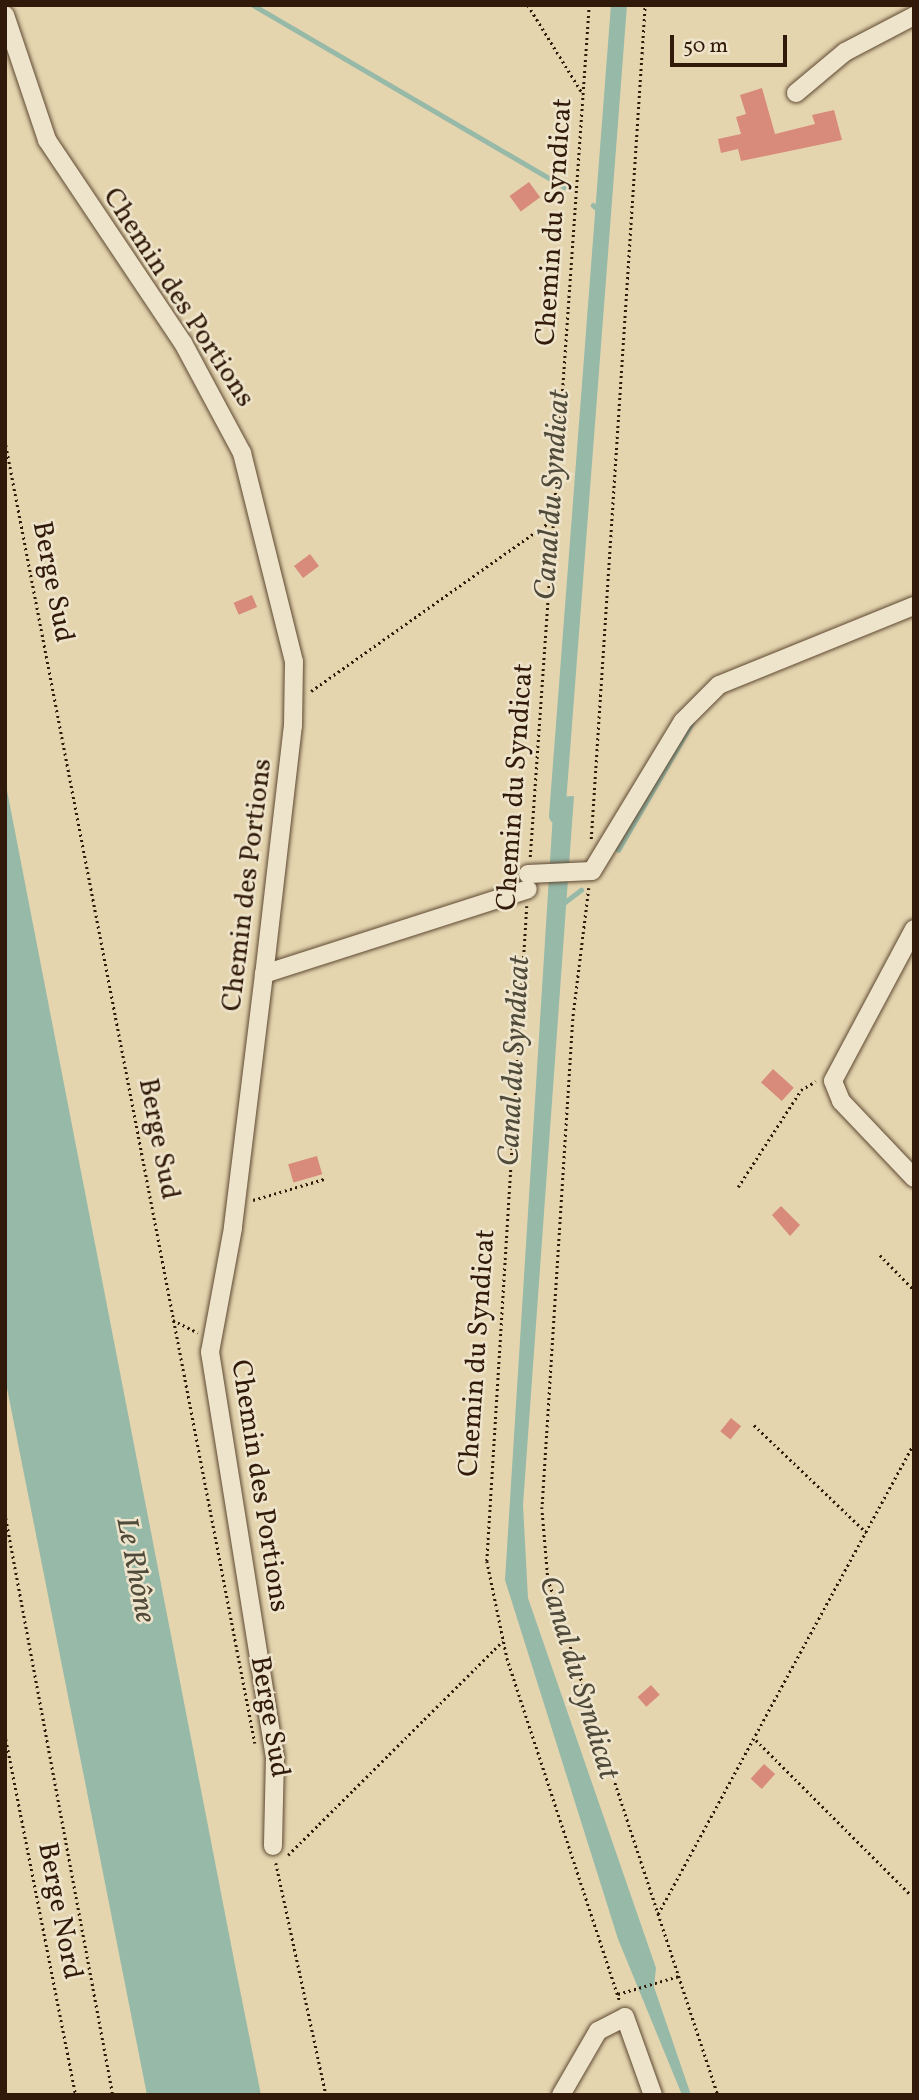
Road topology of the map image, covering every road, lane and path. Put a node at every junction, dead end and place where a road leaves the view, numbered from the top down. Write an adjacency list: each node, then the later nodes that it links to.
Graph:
1 (528, 5): 7 (path)
2 (589, 5): 7 (path, Chemin du Syndicat)
3 (645, 5): 12 (path)
4 (5, 15): 11 (street, Chemin des Portions)
5 (914, 16): 6 (street)
6 (796, 93)
7 (583, 94): 9 (path, Chemin du Syndicat)
8 (5, 440): 24 (path, Berge Sud)
9 (554, 519): 11 (path); 14 (path, Chemin du Syndicat)
10 (914, 606): 12 (street)
11 (295, 702): 16 (street, Chemin des Portions)
12 (603, 855): 13 (street)
13 (586, 875): 14 (street); 36 (path)
14 (530, 879): 16 (street); 30 (path, Chemin du Syndicat)
15 (914, 929): 17 (street)
16 (264, 974): 21 (street, Chemin des Portions)
17 (833, 1081): 18 (street); 20 (path)
18 (914, 1178)
19 (324, 1179): 21 (path)
20 (738, 1187)
21 (236, 1205): 25 (street, Chemin des Portions)
22 (880, 1255): 23 (path)
23 (914, 1290)
24 (172, 1320): 25 (path); 33 (path, Berge Sud)
25 (211, 1338): 34 (street, Chemin des Portions)
26 (754, 1425): 29 (path)
27 (914, 1443): 29 (path)
28 (5, 1513): 41 (path)
29 (867, 1533): 32 (path)
30 (503, 1641): 34 (path); 38 (path, Chemin du Syndicat)
31 (5, 1734): 40 (path, Berge Nord)
32 (756, 1740): 35 (path); 36 (path)
33 (256, 1750)
34 (274, 1854): 42 (path)
35 (910, 1894)
36 (658, 1914): 37 (path)
37 (679, 1976): 38 (path); 45 (path)
38 (618, 1994): 39 (path, Chemin du Syndicat)
39 (625, 2017): 43 (street); 44 (street)
40 (76, 2095)
41 (113, 2095)
42 (326, 2095)
43 (561, 2095)
44 (653, 2095)
45 (718, 2095)

